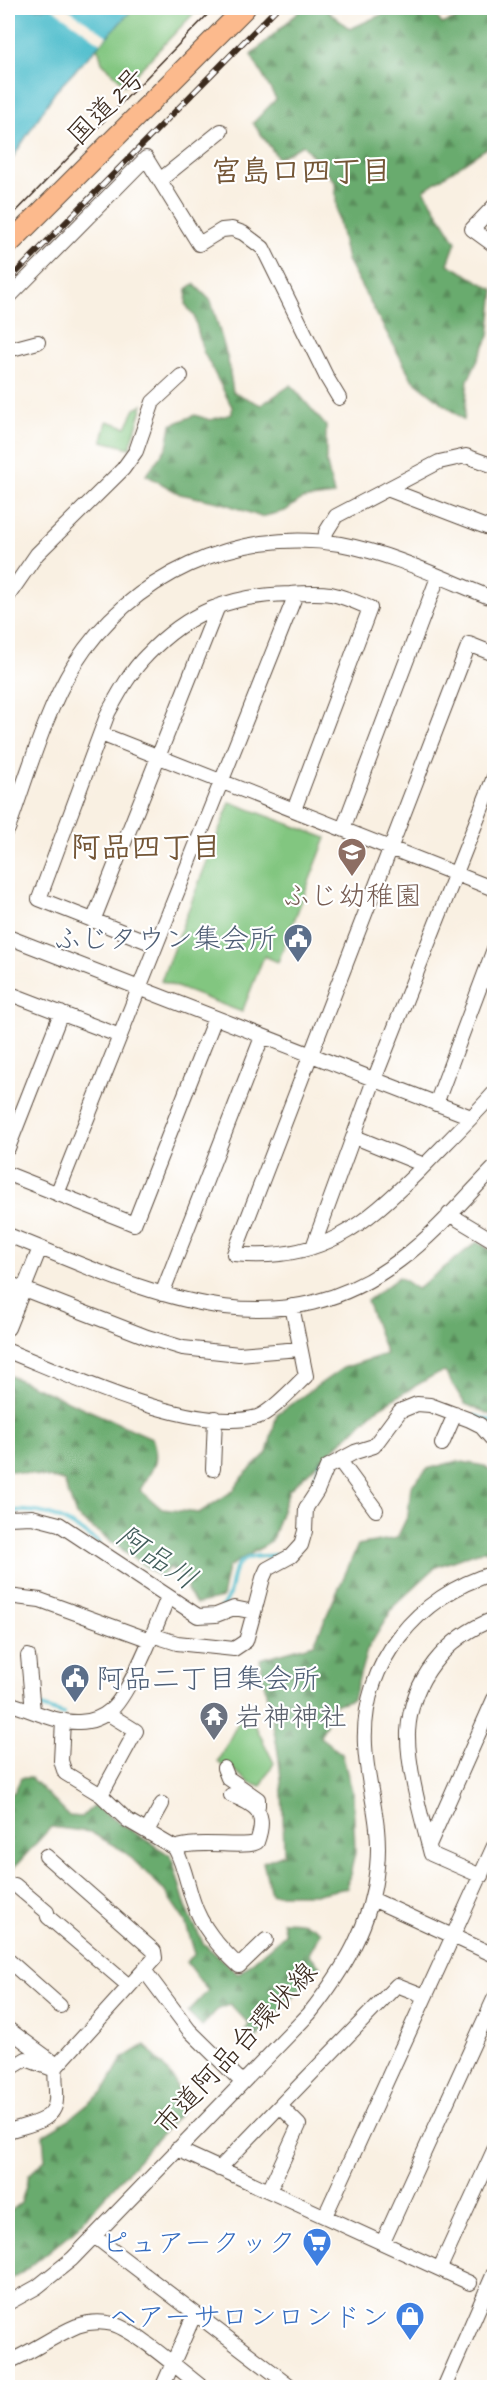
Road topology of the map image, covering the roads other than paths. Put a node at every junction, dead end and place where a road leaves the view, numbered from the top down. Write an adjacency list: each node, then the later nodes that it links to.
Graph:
1 (244, 8): 6 (highway, 国道2号)
2 (221, 130): 3 (street)
3 (160, 180): 7 (street); 11 (street)
4 (495, 206): 5 (street)
5 (495, 245)
6 (8, 246)
7 (8, 298)
8 (38, 342): 9 (street)
9 (8, 351)
10 (181, 376): 18 (street)
11 (339, 398)
12 (495, 466): 13 (street)
13 (387, 489): 14 (street); 15 (street)
14 (495, 530)
15 (325, 542): 16 (street); 27 (street)
16 (438, 577): 19 (street); 28 (street)
17 (296, 594): 20 (street); 25 (street); 26 (street)
18 (8, 596)
19 (495, 599)
20 (218, 606): 22 (street); 23 (street)
21 (495, 654): 29 (street)
22 (101, 735): 23 (street); 32 (street)
23 (158, 757): 25 (street); 32 (street)
24 (495, 777): 30 (street)
25 (221, 782): 26 (street); 34 (street)
26 (294, 810): 28 (street)
27 (8, 829)
28 (343, 830): 29 (street)
29 (390, 848): 30 (street); 42 (street)
30 (456, 874): 31 (street); 43 (street)
31 (495, 889)
32 (93, 921): 34 (street)
33 (8, 937): 36 (street)
34 (156, 945): 36 (street)
35 (495, 949): 45 (street)
36 (139, 988): 39 (street); 40 (street)
37 (8, 993): 38 (street)
38 (61, 1013): 40 (street); 48 (street)
39 (215, 1018): 41 (street); 52 (street)
40 (120, 1036): 52 (street)
41 (262, 1037): 42 (street); 60 (street)
42 (309, 1055): 43 (street); 56 (street)
43 (374, 1080): 45 (street); 47 (street)
44 (495, 1094): 46 (street)
45 (436, 1104): 46 (street)
46 (471, 1117): 49 (street)
47 (355, 1137): 49 (street); 56 (street)
48 (8, 1148)
49 (424, 1165): 56 (street)
50 (495, 1168): 53 (street)
51 (8, 1174): 52 (street)
52 (57, 1194)
53 (449, 1214): 55 (street); 61 (street)
54 (8, 1235): 57 (street)
55 (495, 1240)
56 (313, 1247)
57 (40, 1248): 59 (street); 60 (street)
58 (8, 1283): 59 (street)
59 (23, 1290): 62 (street); 63 (street)
60 (162, 1293): 61 (street)
61 (292, 1306): 63 (street)
62 (8, 1329)
63 (300, 1349): 66 (street)
64 (8, 1351): 66 (street)
65 (454, 1414): 67 (street); 68 (street); 69 (street)
66 (215, 1418): 70 (street)
67 (492, 1439)
68 (442, 1444)
69 (340, 1461): 71 (street); 76 (street)
70 (213, 1469)
71 (375, 1511)
72 (8, 1518): 75 (street)
73 (495, 1573): 97 (street, 市道阿品台環状線)
74 (8, 1596): 78 (street)
75 (168, 1597): 76 (street); 78 (street)
76 (254, 1612): 78 (street)
77 (495, 1619): 91 (street)
78 (151, 1637): 83 (street)
79 (28, 1656): 82 (street)
80 (495, 1699): 91 (street)
81 (8, 1703): 82 (street)
82 (32, 1706): 84 (street)
83 (107, 1713): 84 (street); 86 (street)
84 (63, 1720): 86 (street)
85 (224, 1768): 89 (street)
86 (101, 1795): 90 (street)
87 (231, 1795): 89 (street)
88 (162, 1804): 90 (street)
89 (257, 1808): 93 (street)
90 (147, 1831): 93 (street)
91 (429, 1845): 95 (street)
92 (495, 1846): 95 (street)
93 (175, 1848): 99 (street)
94 (46, 1856): 102 (street)
95 (481, 1876): 98 (street)
96 (15, 1886): 103 (street)
97 (372, 1899): 98 (street); 111 (street, 市道阿品台環状線)
98 (454, 1937): 100 (street); 104 (street)
99 (266, 1940)
100 (495, 1955)
101 (8, 1960): 106 (street)
102 (144, 1970): 103 (street); 111 (street)
103 (129, 1986): 109 (street)
104 (425, 1996): 112 (street); 118 (street)
105 (495, 1999): 107 (street)
106 (60, 2006)
107 (489, 2026): 120 (street)
108 (8, 2029): 109 (street)
109 (56, 2068): 110 (street); 113 (street)
110 (8, 2070)
111 (242, 2082): 114 (street, 市道阿品台環状線)
112 (280, 2106): 116 (street); 117 (street)
113 (8, 2131)
114 (177, 2150): 116 (street); 119 (street, 市道阿品台環状線)
115 (495, 2150): 121 (street)
116 (219, 2169): 117 (street)
117 (269, 2191): 118 (street)
118 (325, 2216): 120 (street)
119 (94, 2235): 124 (street, 市道阿品台環状線); 125 (street)
120 (383, 2242): 121 (street)
121 (440, 2268): 123 (street)
122 (495, 2273): 132 (street)
123 (470, 2283)
124 (8, 2303)
125 (195, 2313): 127 (street); 131 (street)
126 (8, 2362): 127 (street)
127 (172, 2364): 128 (street); 129 (street)
128 (186, 2382): 130 (street)
129 (162, 2388)
130 (203, 2388)
131 (293, 2388)
132 (444, 2388)

